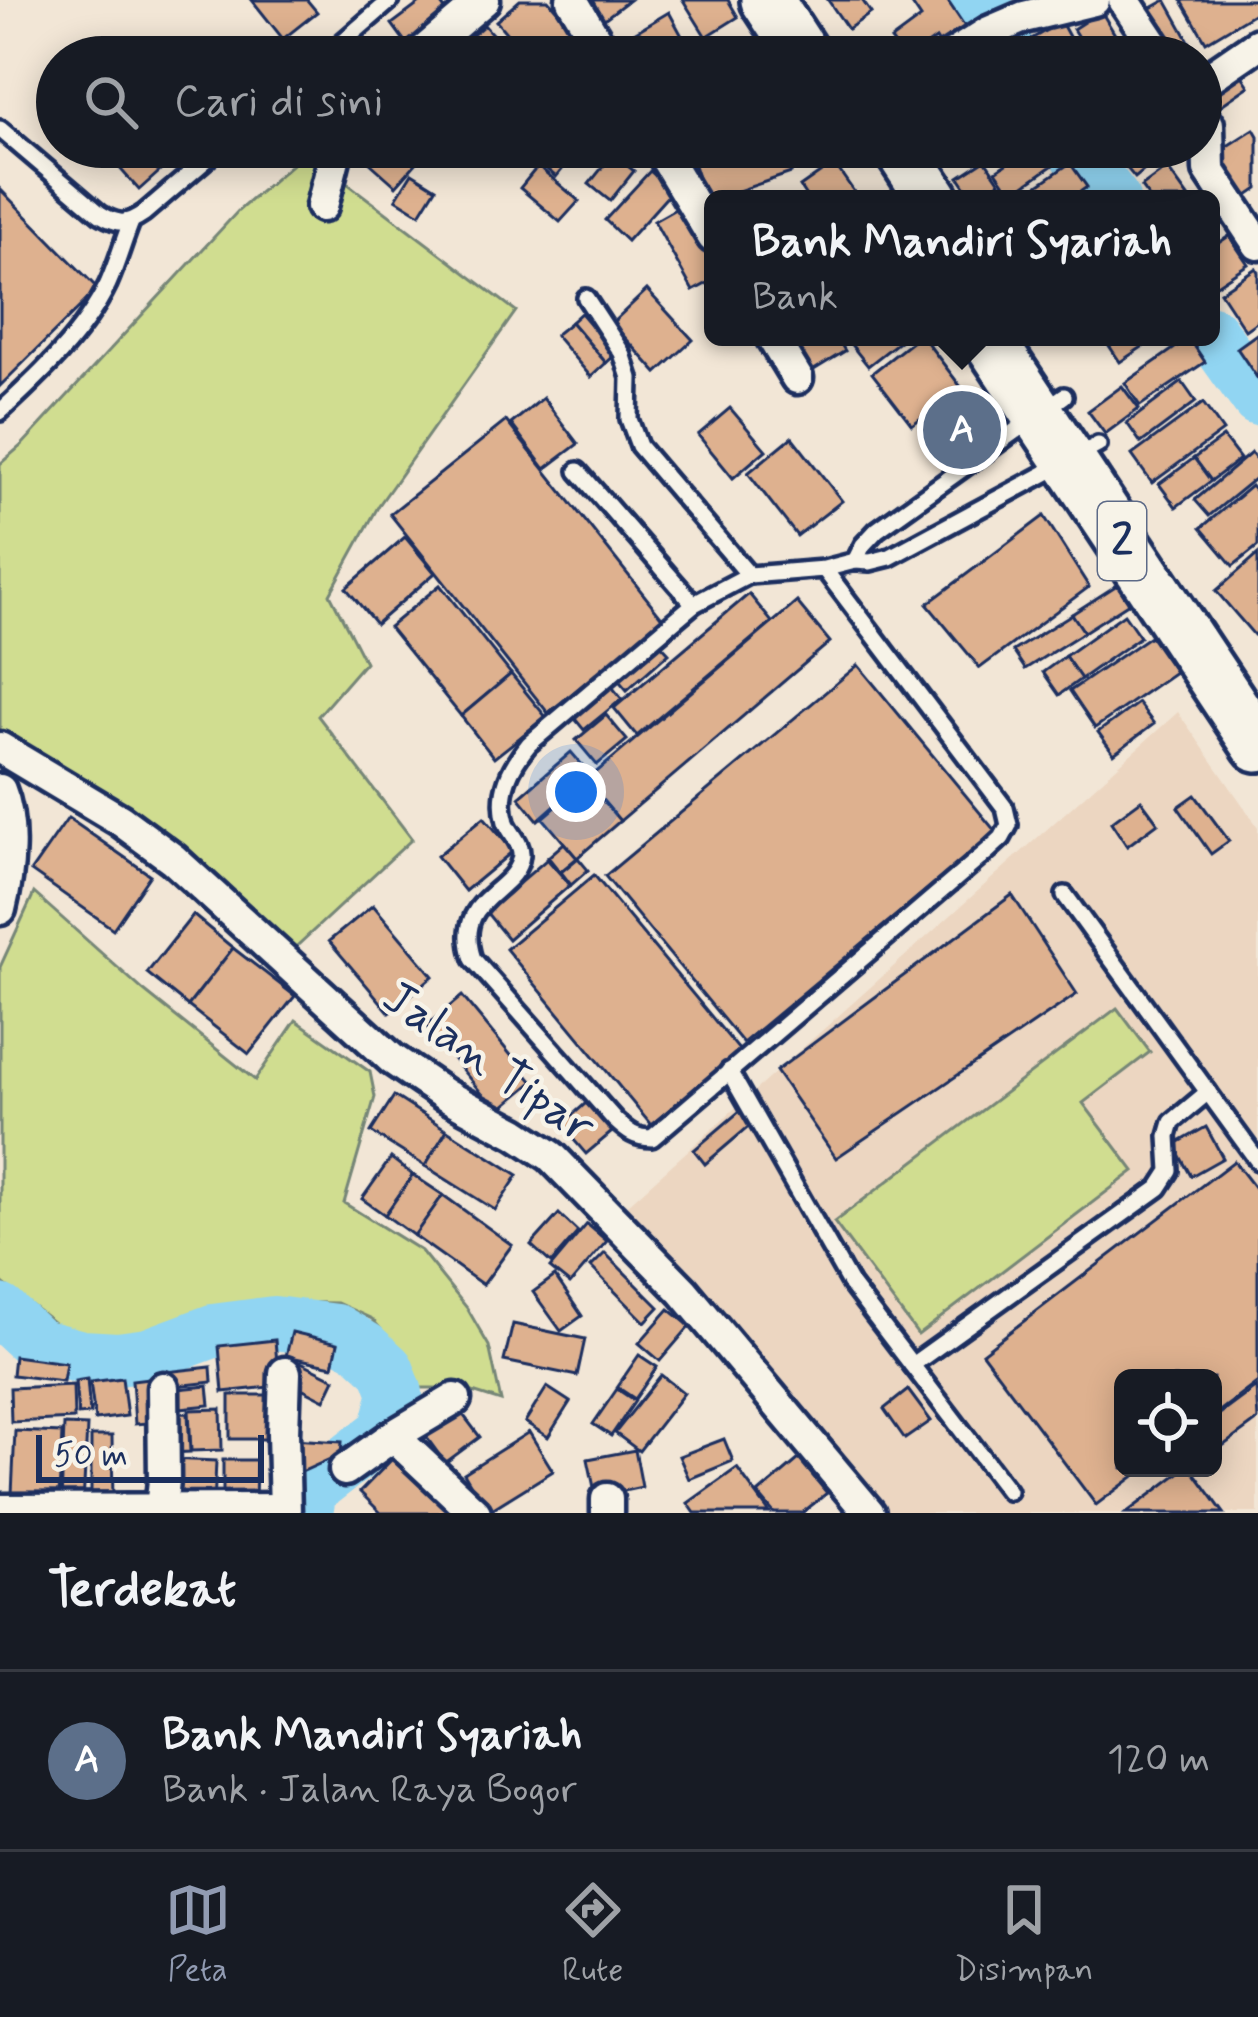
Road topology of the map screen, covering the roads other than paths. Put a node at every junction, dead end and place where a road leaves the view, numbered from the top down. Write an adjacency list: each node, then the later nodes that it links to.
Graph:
1 (391, 0): 8 (lane)
2 (484, 0): 9 (street)
3 (572, 0): 10 (street)
4 (767, 0): 11 (highway)
5 (805, 0): 12 (highway)
6 (1094, 0): 13 (street)
7 (1124, 0): 14 (street)
8 (349, 36)
9 (442, 36)
10 (593, 36)
11 (790, 36)
12 (828, 36)
13 (982, 36)
14 (1148, 36)
15 (1258, 44): 16 (street)
16 (1222, 69)
17 (0, 129): 18 (lane)
18 (36, 160)
19 (46, 168): 25 (lane)
20 (196, 168): 25 (lane)
21 (332, 168): 24 (street)
22 (672, 168): 26 (street)
23 (1209, 168): 27 (street)
24 (322, 206)
25 (130, 222): 34 (lane)
26 (704, 222)
27 (1258, 244)
28 (586, 298): 39 (lane)
29 (777, 346): 32 (street)
30 (994, 346): 33 (highway, 2)
31 (1028, 346): 33 (highway, 2)
32 (797, 378)
33 (1050, 405): 35 (highway, 2); 37 (lane)
34 (0, 412)
35 (1083, 453): 37 (lane); 41 (highway, 2); 42 (highway, 2)
36 (578, 471): 40 (lane)
37 (855, 561): 38 (lane)
38 (824, 568): 39 (lane); 47 (lane)
39 (749, 575): 40 (lane)
40 (694, 604): 47 (lane)
41 (1258, 686)
42 (1258, 746)
43 (0, 748): 62 (street, Jalan Tipar)
44 (0, 790): 46 (street)
45 (1065, 895): 48 (lane)
46 (0, 909)
47 (729, 1071): 50 (lane)
48 (1208, 1092): 49 (lane); 50 (lane)
49 (1258, 1161)
50 (912, 1365): 56 (lane)
51 (285, 1373): 60 (street)
52 (163, 1388): 58 (street)
53 (455, 1399): 54 (street)
54 (393, 1436): 55 (street); 61 (street)
55 (346, 1470)
56 (1007, 1491)
57 (12, 1510): 59 (street)
58 (161, 1510): 59 (street); 60 (street)
59 (102, 1511)
60 (285, 1511)
61 (475, 1513)
62 (869, 1513)

